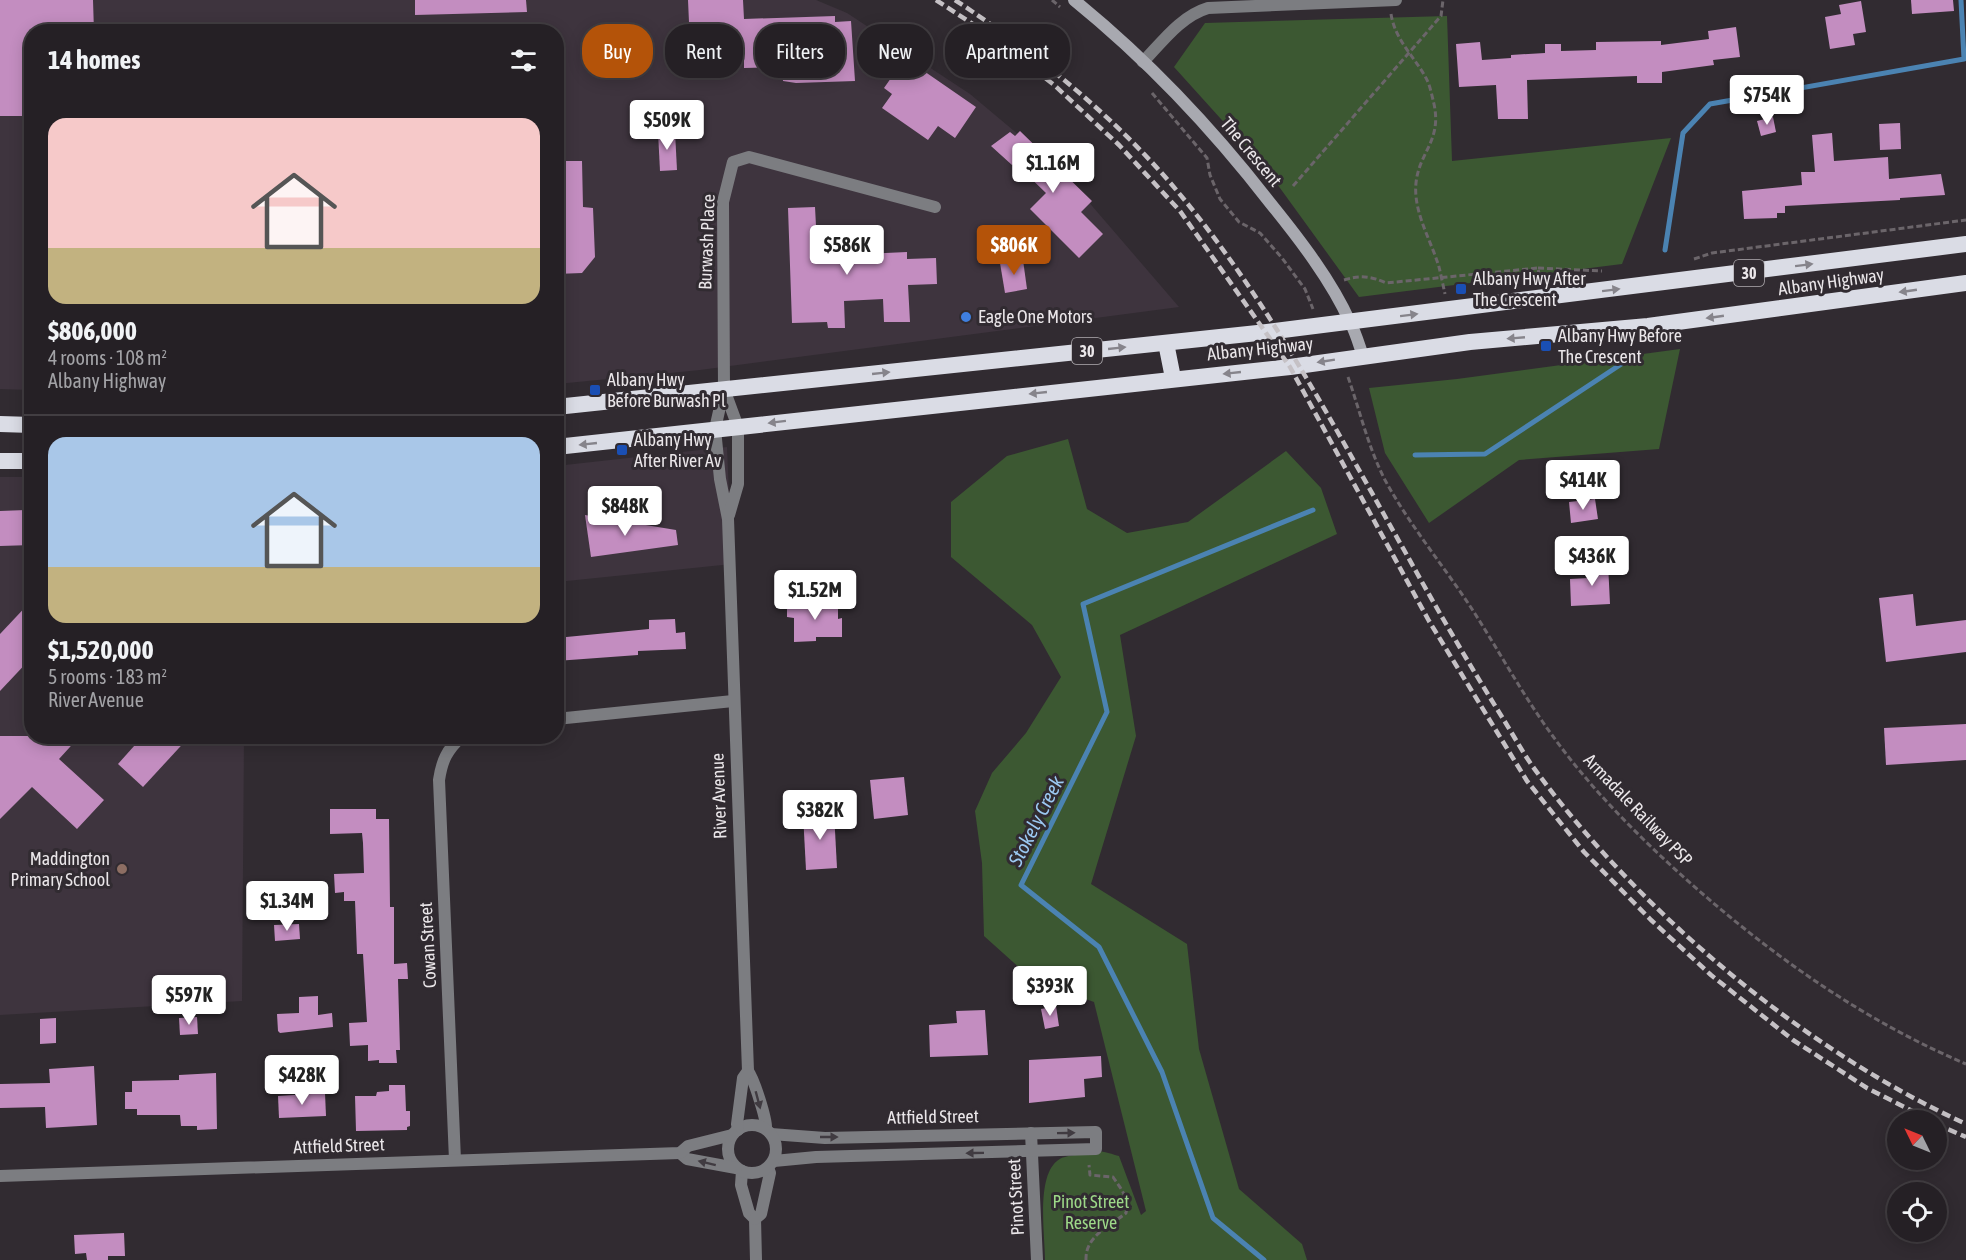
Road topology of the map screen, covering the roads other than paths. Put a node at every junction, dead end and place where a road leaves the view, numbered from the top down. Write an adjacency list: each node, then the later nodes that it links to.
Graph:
1 (1074, 0): 4 (main road, The Crescent)
2 (1390, 0): 3 (street); 4 (street)
3 (1396, 0)
4 (1143, 62): 8 (main road, The Crescent)
5 (935, 207): 12 (street, Burwash Place)
6 (1966, 244): 8 (highway, Albany Highway / 30, one-way to 6)
7 (1966, 283): 10 (highway, Albany Highway / 30, one-way to 10)
8 (1350, 322): 9 (highway, Albany Highway / 30); 10 (main road, The Crescent)
9 (1166, 343): 11 (highway); 12 (highway, Albany Highway / 30, one-way to 9)
10 (1363, 356): 11 (highway, Albany Highway / 30, one-way to 11)
11 (1173, 378): 16 (highway, Albany Highway / 30, one-way to 16)
12 (724, 389): 13 (highway, Albany Highway / 30); 16 (street); 17 (street, River Avenue)
13 (564, 406)
14 (0, 424): 15 (highway)
15 (24, 425)
16 (738, 427): 17 (highway, Albany Highway / 30); 21 (street, River Avenue)
17 (715, 429): 18 (highway, Albany Highway / 30, one-way to 18); 21 (street, River Avenue)
18 (564, 446)
19 (0, 461): 20 (highway)
20 (24, 461)
21 (728, 519): 22 (street, River Avenue)
22 (734, 701): 23 (street); 25 (street, River Avenue)
23 (564, 718)
24 (453, 744): 31 (street, Cowan Street)
25 (748, 1071): 26 (street, River Avenue, one-way to 26); 27 (street, River Avenue)
26 (768, 1131): 27 (street); 28 (street, Attfield Street, one-way to 28); 32 (street)
27 (735, 1133): 30 (street, Attfield Street); 33 (street)
28 (1031, 1133): 29 (street, Pinot Street); 29 (street, Attfield Street, one-way to 29)
29 (1032, 1152): 32 (street, Attfield Street, one-way to 32); 37 (street, Pinot Street)
30 (680, 1153): 31 (street, Attfield Street); 33 (street, Attfield Street, one-way to 30)
31 (455, 1160): 34 (street, Attfield Street)
32 (771, 1164): 33 (street); 35 (street)
33 (739, 1169): 35 (street)
34 (0, 1176)
35 (755, 1220): 36 (street)
36 (756, 1260)
37 (1036, 1260)

